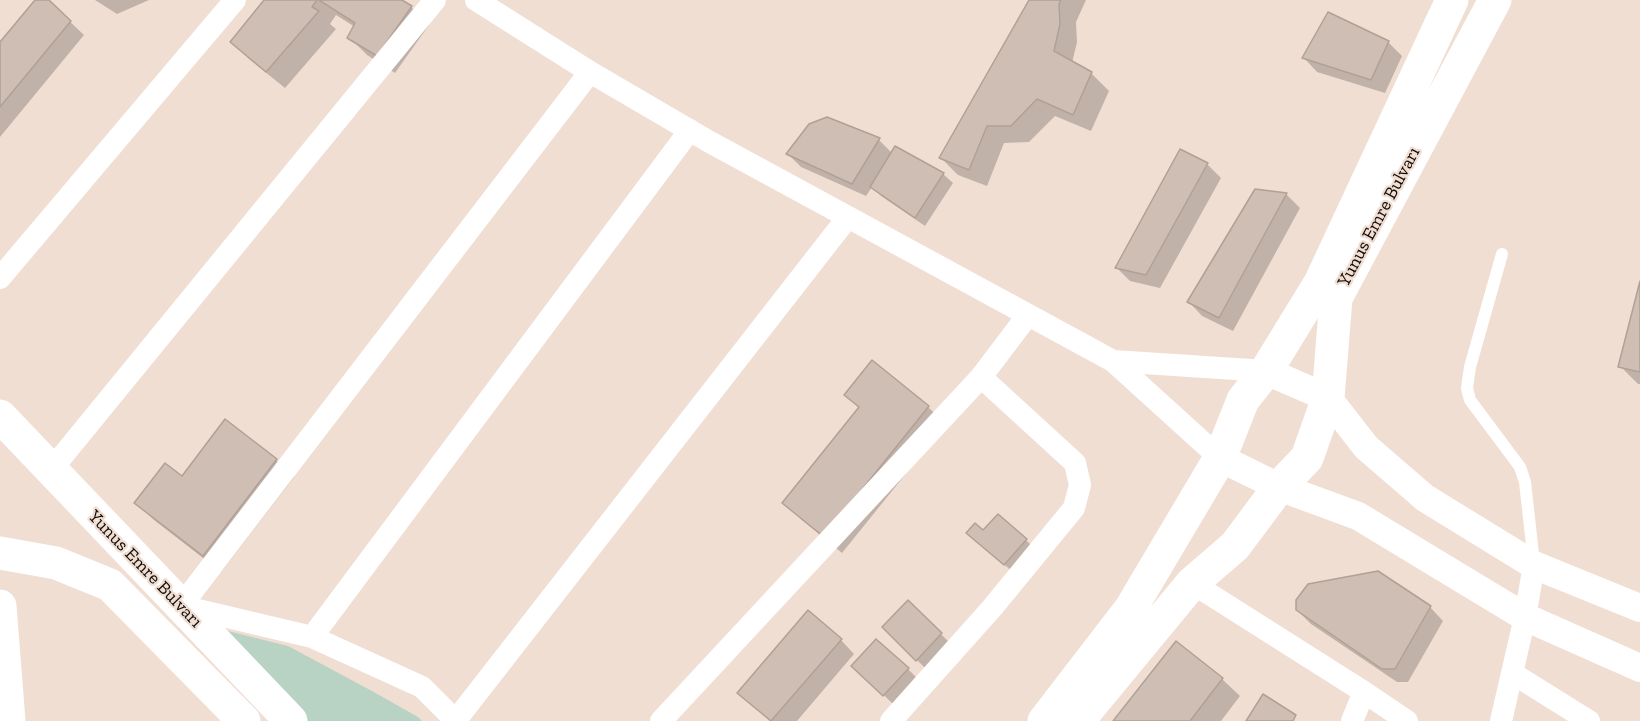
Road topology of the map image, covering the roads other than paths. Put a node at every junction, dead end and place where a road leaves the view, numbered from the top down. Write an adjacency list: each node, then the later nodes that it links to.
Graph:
1 (235, 0): 10 (street)
2 (435, 0): 18 (street)
3 (476, 0): 6 (street)
4 (1452, 0): 13 (main road, Yunus Emre Bulvarı)
5 (1495, 0): 15 (main road, Yunus Emre Bulvarı)
6 (590, 72): 7 (street); 24 (street)
7 (690, 130): 8 (street); 27 (street)
8 (848, 217): 11 (street); 34 (street)
9 (1502, 254): 21 (lane)
10 (0, 278)
11 (1028, 315): 12 (street); 14 (street)
12 (1113, 361): 13 (street); 17 (street)
13 (1266, 371): 15 (street); 17 (main road, Yunus Emre Bulvarı)
14 (981, 377): 35 (street); 36 (street)
15 (1328, 398): 19 (main road, Yunus Emre Bulvarı); 21 (street)
16 (4, 416): 18 (main road, Yunus Emre Bulvarı)
17 (1220, 458): 19 (street); 37 (main road, Yunus Emre Bulvarı)
18 (51, 470): 24 (main road, Yunus Emre Bulvarı)
19 (1279, 487): 22 (main road, Yunus Emre Bulvarı); 26 (street)
20 (0, 553): 32 (main road, Yunus Emre Bulvarı)
21 (1534, 564): 25 (street); 26 (street)
22 (1192, 583): 30 (street); 38 (main road, Yunus Emre Bulvarı)
23 (0, 606): 31 (main road)
24 (181, 606): 27 (street); 33 (main road, Yunus Emre Bulvarı)
25 (1640, 608)
26 (1525, 617): 28 (street); 29 (street)
27 (312, 637): 34 (street)
28 (1640, 668)
29 (1512, 674): 41 (street); 42 (street)
30 (1364, 692): 39 (street); 40 (street)
31 (9, 721)
32 (244, 721)
33 (291, 721)
34 (456, 721)
35 (662, 721)
36 (891, 721)
37 (1044, 721)
38 (1078, 721)
39 (1352, 721)
40 (1407, 721)
41 (1501, 721)
42 (1589, 721)

